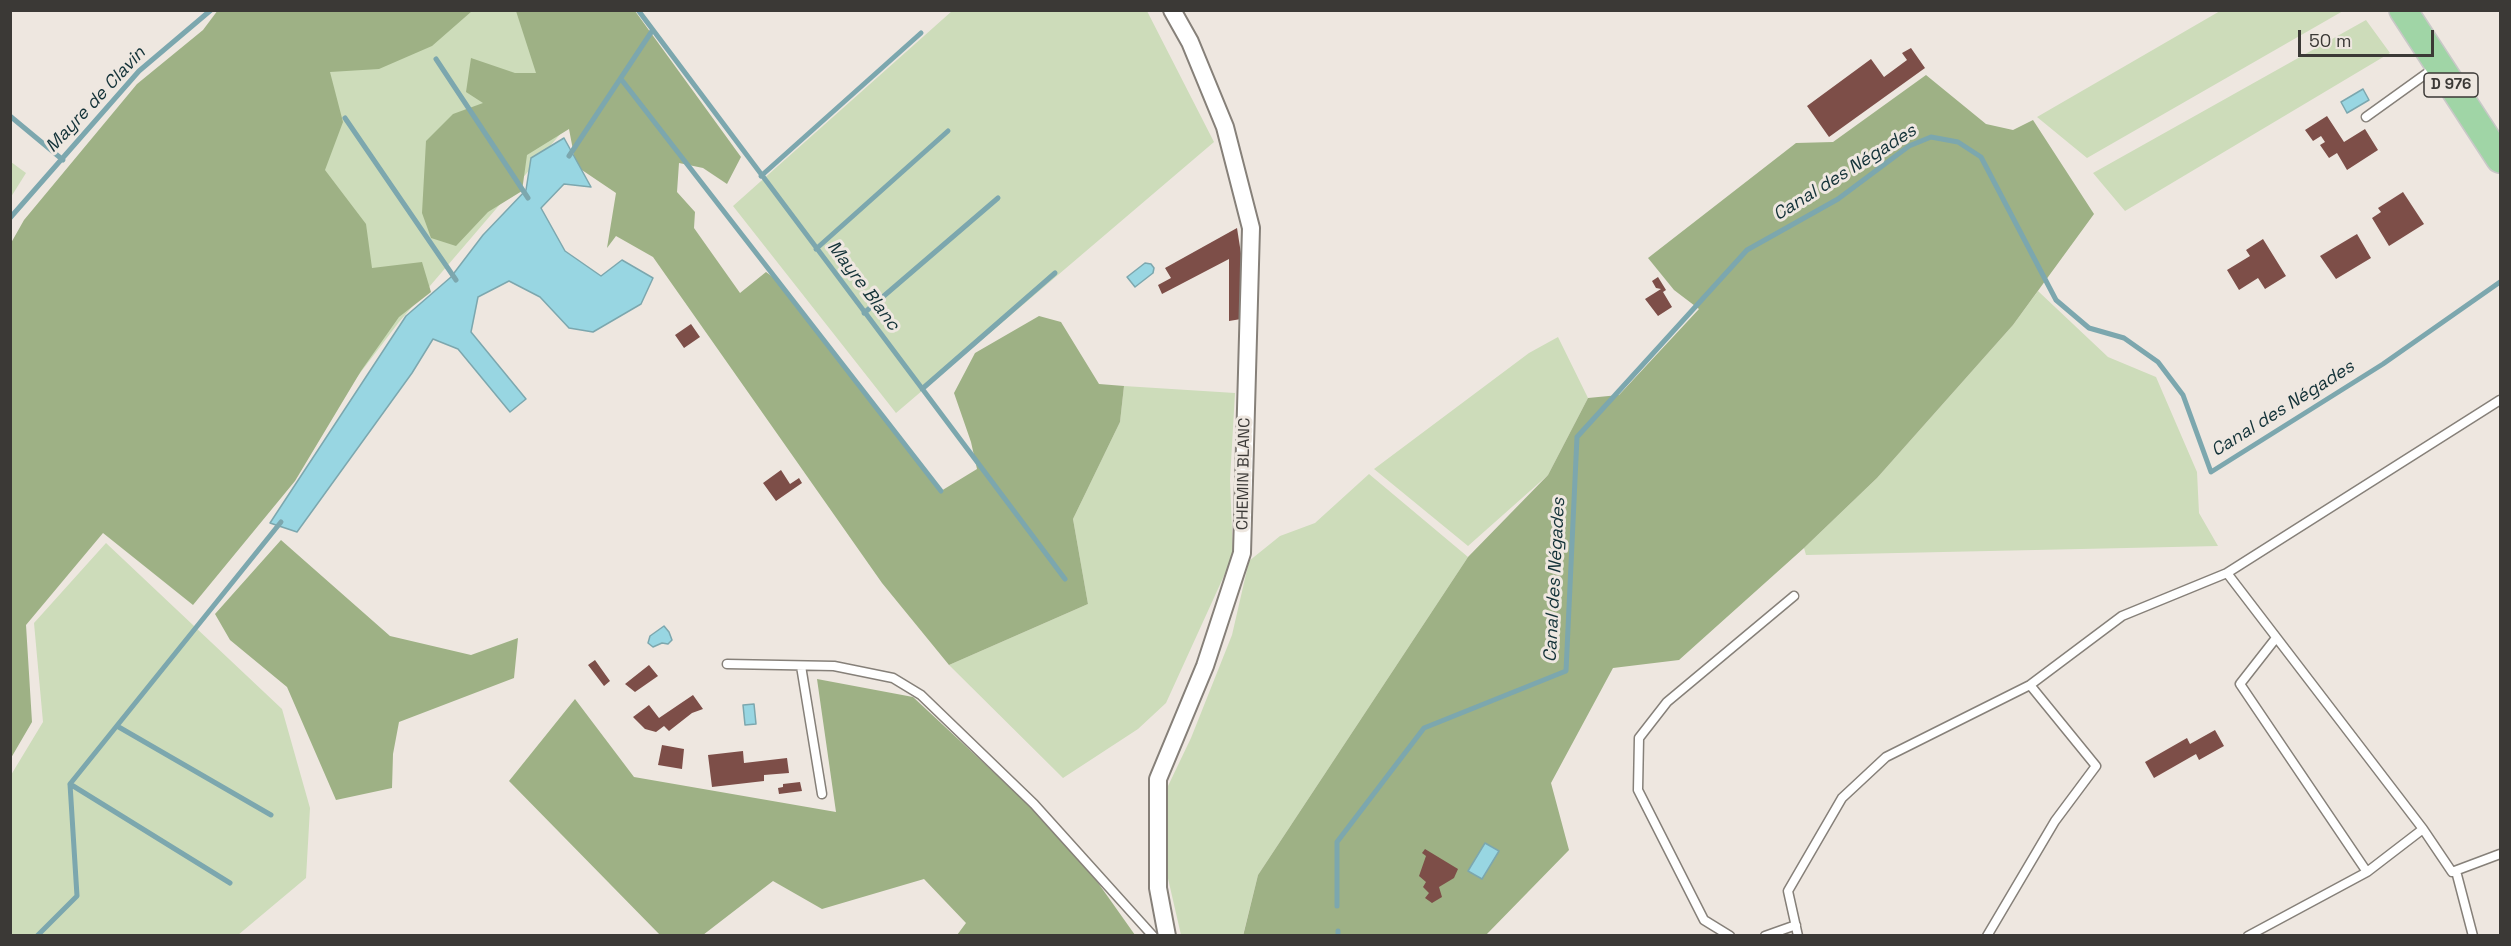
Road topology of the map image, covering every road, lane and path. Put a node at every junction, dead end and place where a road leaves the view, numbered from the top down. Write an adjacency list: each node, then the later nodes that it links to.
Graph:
1 (1172, 10): 20 (street, CHEMIN BLANC)
2 (2403, 10): 3 (main road, D 976)
3 (2438, 66): 4 (lane); 5 (main road, D 976)
4 (2366, 117)
5 (2500, 159)
6 (2500, 400): 7 (lane)
7 (2227, 573): 9 (lane); 12 (lane)
8 (1794, 596): 21 (lane)
9 (2276, 638): 14 (lane); 17 (lane)
10 (728, 664): 11 (lane)
11 (801, 666): 13 (lane); 19 (lane)
12 (2030, 686): 18 (lane); 24 (lane)
13 (822, 794)
14 (2423, 830): 16 (lane); 17 (lane)
15 (2500, 854): 16 (lane)
16 (2456, 871): 26 (lane)
17 (2367, 872): 25 (lane)
18 (1796, 925): 22 (lane); 23 (lane)
19 (1153, 936)
20 (1167, 936)
21 (1730, 936)
22 (1765, 936)
23 (1798, 936)
24 (1987, 936)
25 (2248, 936)
26 (2473, 936)

